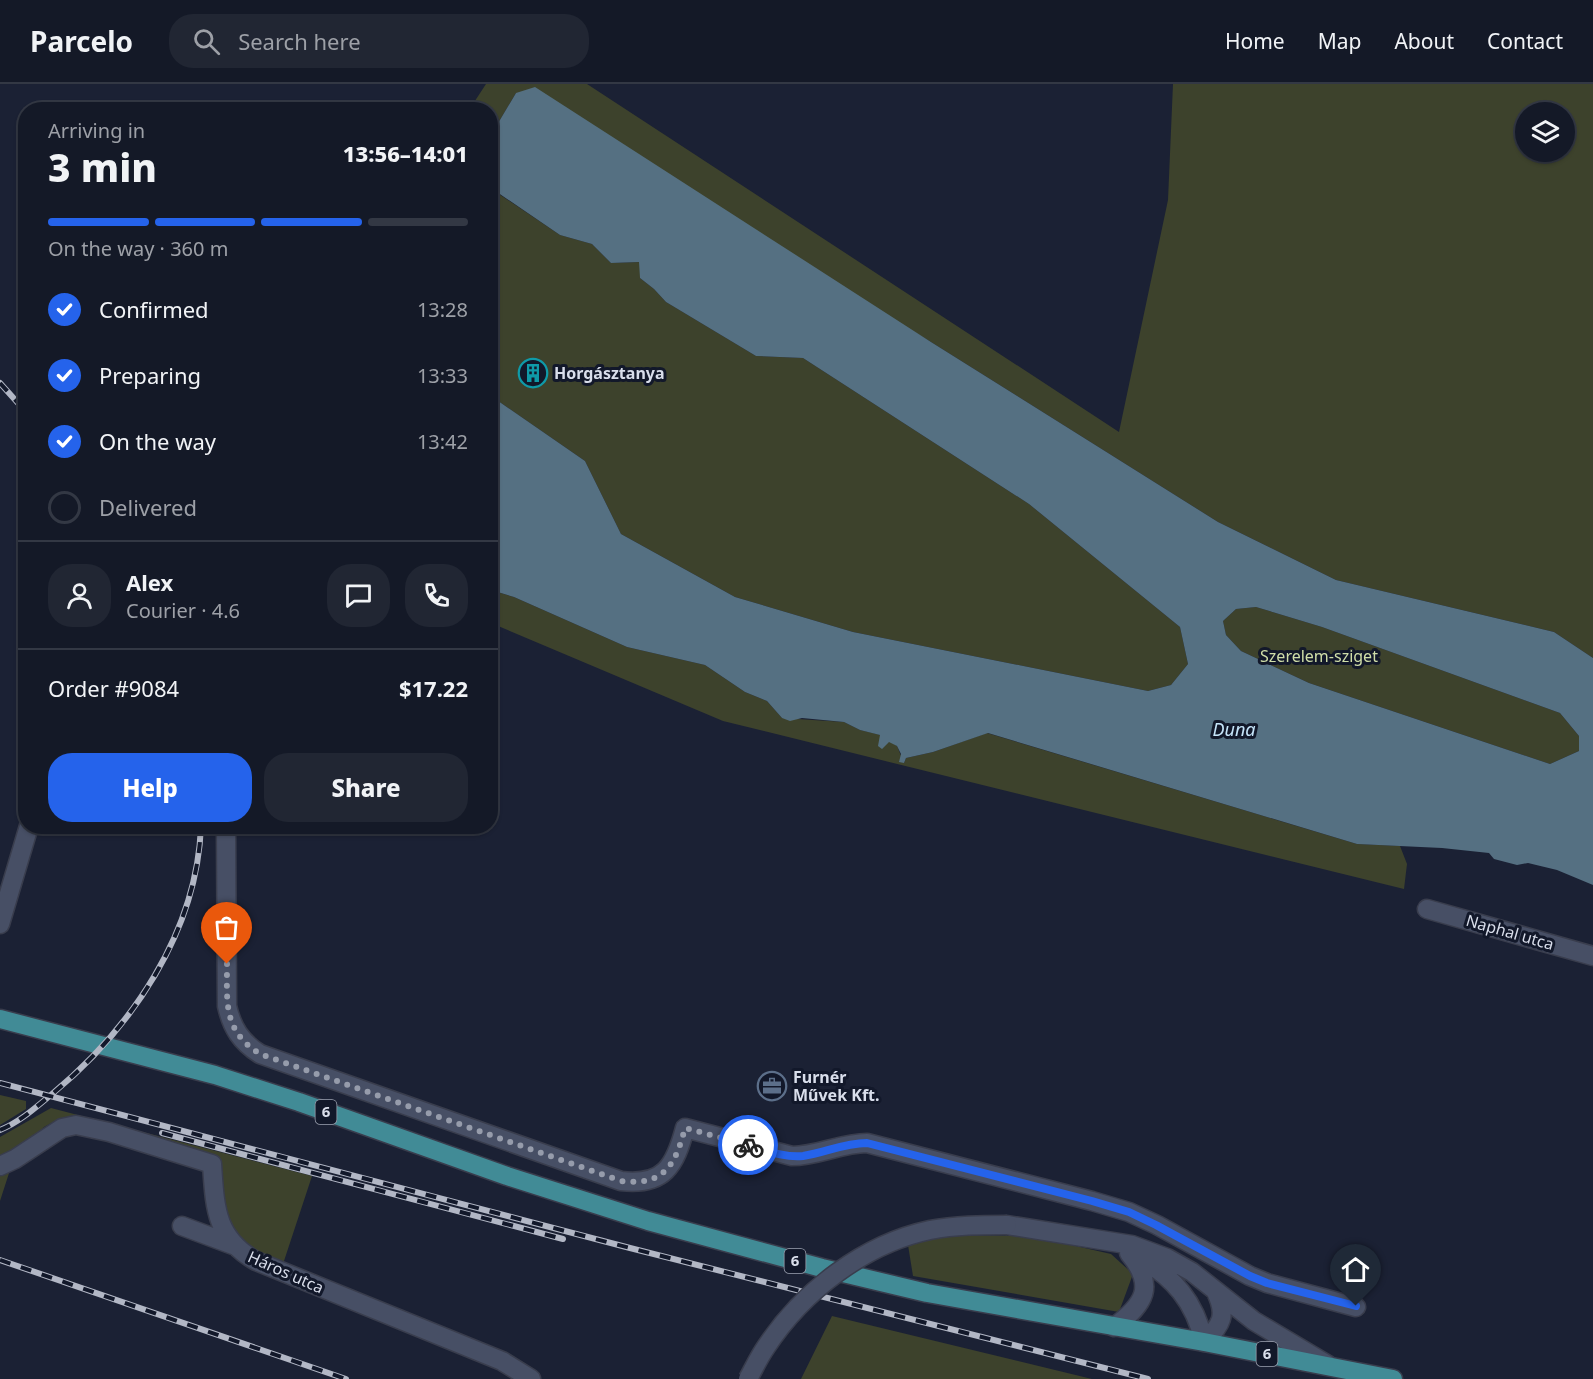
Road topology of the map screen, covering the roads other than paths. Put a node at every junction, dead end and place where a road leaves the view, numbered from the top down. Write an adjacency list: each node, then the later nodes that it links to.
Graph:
1 (27, 834): 4 (street)
2 (226, 834): 13 (street)
3 (1427, 909): 5 (street, Naphal utca)
4 (1, 921)
5 (1593, 956)
6 (0, 1019): 14 (main road, 6)
7 (0, 1166): 10 (street, Háros utca)
8 (182, 1226): 10 (street)
9 (1095, 1240): 11 (street); 12 (street); 18 (street, bridge)
10 (233, 1245): 17 (street, Háros utca)
11 (1128, 1252): 14 (street); 15 (street)
12 (1215, 1290): 15 (street); 16 (street)
13 (1356, 1306)
14 (1114, 1327): 15 (main road, 6)
15 (1204, 1342): 16 (main road, 6)
16 (1330, 1366): 19 (main road, 6)
17 (531, 1379)
18 (748, 1379)
19 (1393, 1379)

